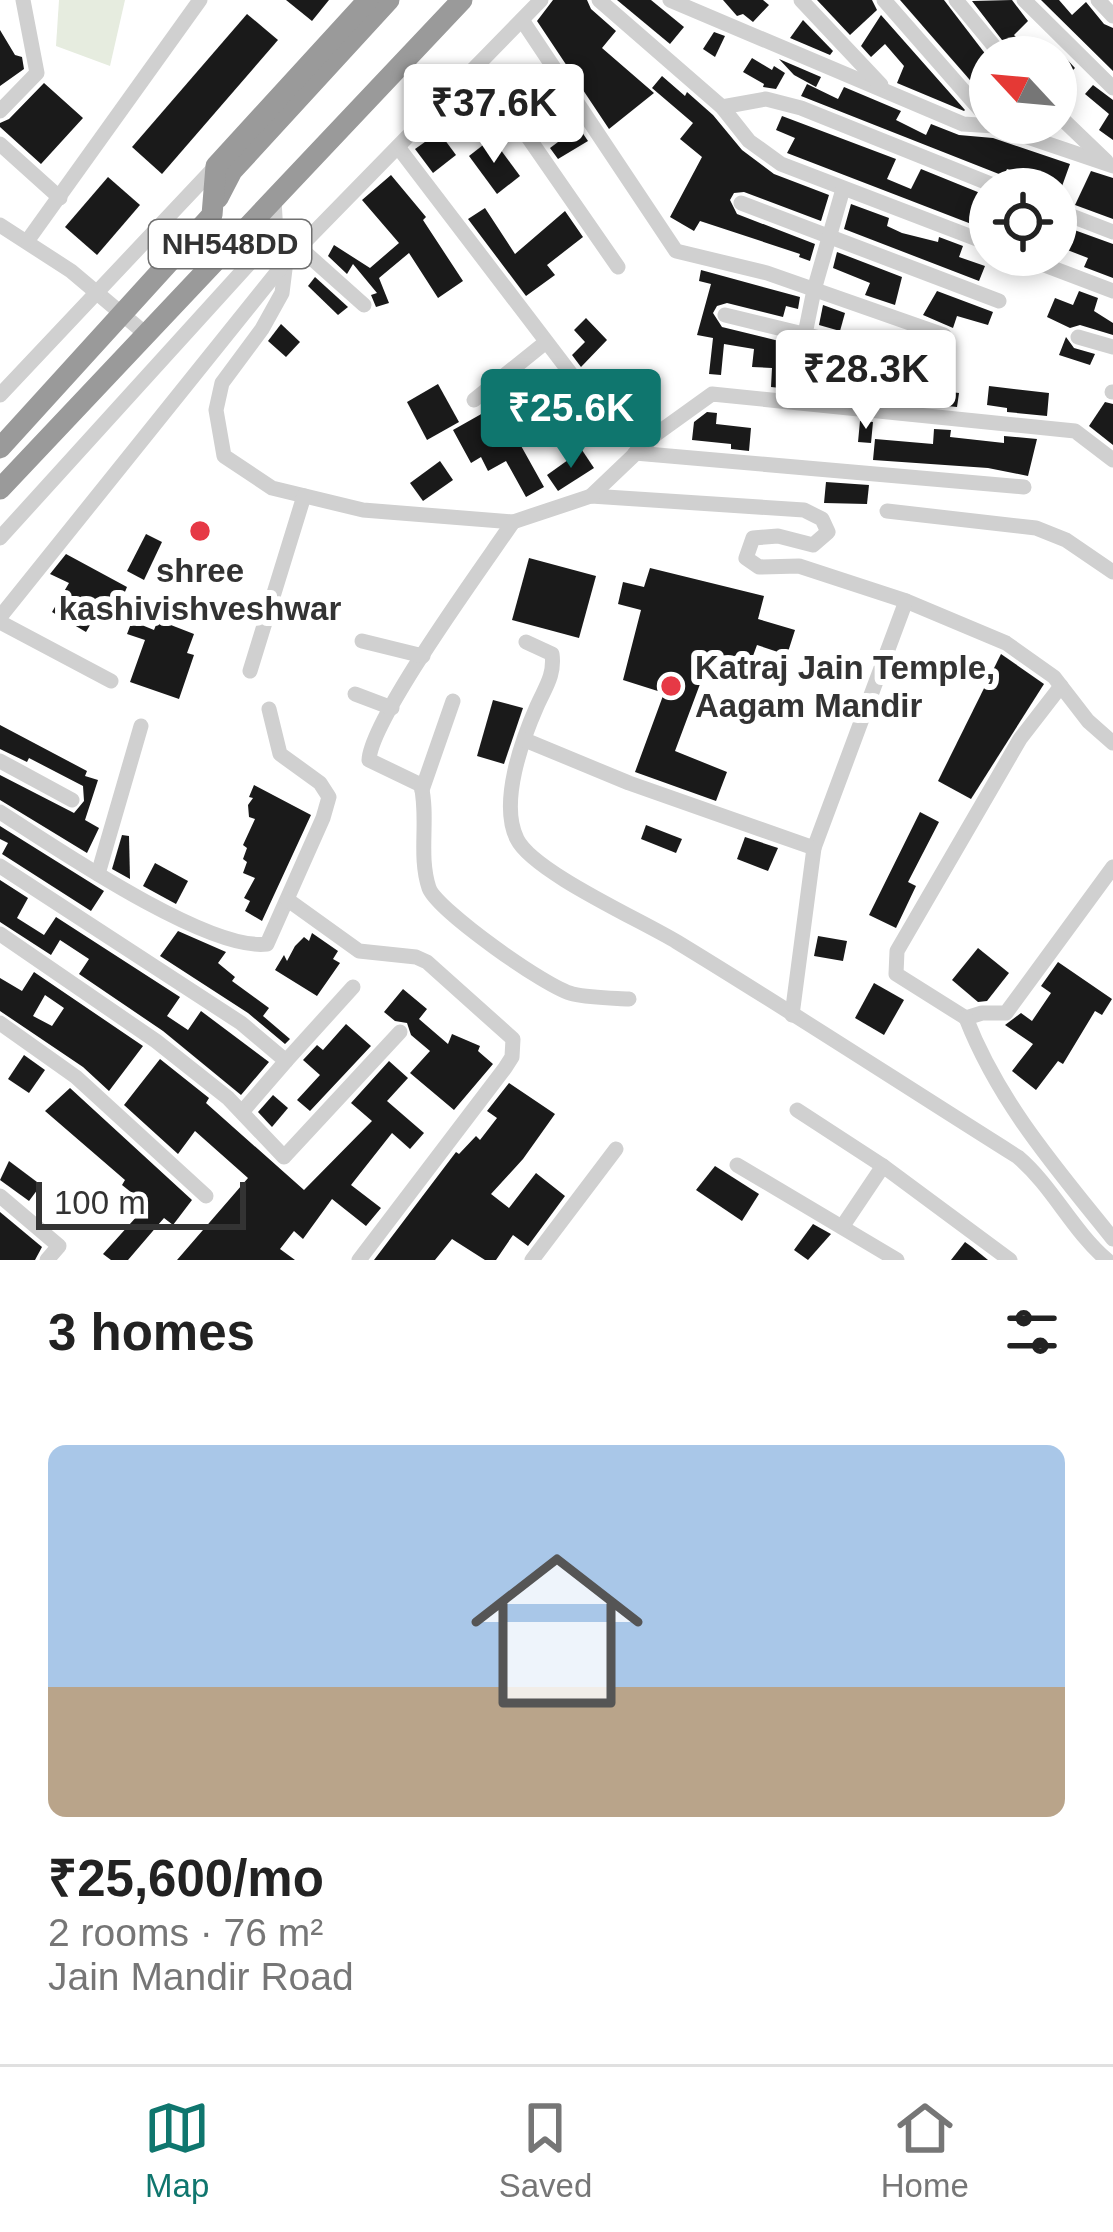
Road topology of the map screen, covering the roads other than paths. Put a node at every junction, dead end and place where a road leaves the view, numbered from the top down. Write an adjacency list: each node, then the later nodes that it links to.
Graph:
1 (23, 0): 22 (street)
2 (200, 0): 32 (street)
3 (368, 0): 28 (highway)
4 (389, 0): 35 (highway)
5 (463, 0): 33 (highway, NH548DD)
6 (541, 0): 15 (street)
7 (598, 0): 21 (street)
8 (670, 0): 19 (street)
9 (801, 0): 19 (street)
10 (884, 0): 20 (street)
11 (956, 0): 16 (street)
12 (1024, 0): 18 (street)
13 (1098, 0): 14 (street)
14 (1113, 16)
15 (522, 20): 17 (street); 46 (street)
16 (986, 36)
17 (478, 65): 27 (street); 44 (street)
18 (1113, 88)
19 (886, 90): 23 (street)
20 (969, 97)
21 (722, 107): 30 (street); 31 (street)
22 (0, 111)
23 (969, 124)
24 (1077, 133): 29 (street)
25 (0, 144): 32 (street)
26 (1050, 144): 29 (street)
27 (398, 147): 42 (street); 57 (street)
28 (216, 166): 35 (highway, NH548DD); 48 (street)
29 (1111, 166)
30 (969, 175)
31 (843, 189): 39 (street); 40 (street)
32 (61, 198): 41 (street)
33 (274, 200): 54 (highway, NH548DD); 70 (street)
34 (741, 203): 39 (street)
35 (212, 215): 51 (highway, NH548DD)
36 (1077, 218): 38 (street)
37 (0, 225): 41 (street)
38 (1113, 232)
39 (829, 236): 46 (street); 49 (street)
40 (969, 236)
41 (28, 240): 48 (street)
42 (299, 248): 43 (street); 50 (street)
43 (286, 261): 68 (street); 76 (street)
44 (618, 267)
45 (1075, 276): 47 (street)
46 (814, 290): 53 (street); 55 (street)
47 (1113, 290)
48 (98, 293): 51 (street); 61 (street)
49 (999, 301)
50 (364, 305)
51 (122, 313): 54 (street); 63 (highway, NH548DD)
52 (725, 315): 53 (street)
53 (806, 334): 59 (street)
54 (147, 335): 66 (highway, NH548DD)
55 (944, 335)
56 (1078, 337): 58 (street)
57 (546, 342): 60 (street); 62 (street)
58 (1113, 346)
59 (898, 357)
60 (578, 383)
61 (0, 395)
62 (474, 400)
63 (0, 448)
64 (635, 453): 65 (street); 67 (street); 69 (street)
65 (1113, 460)
66 (6, 483): 70 (street)
67 (1024, 487)
68 (304, 496): 72 (street); 80 (street)
69 (590, 496): 72 (street); 75 (street)
70 (37, 497): 73 (street)
71 (887, 511): 74 (street)
72 (513, 522): 79 (street)
73 (0, 538)
74 (1113, 572)
75 (906, 601): 82 (street); 94 (street)
76 (0, 619): 81 (street)
77 (362, 640): 79 (street)
78 (526, 642): 88 (street)
79 (423, 656): 85 (street)
80 (250, 671)
81 (111, 681)
82 (1061, 686): 89 (street); 103 (street)
83 (355, 694): 85 (street)
84 (453, 701): 91 (street)
85 (392, 708): 91 (street)
86 (269, 709): 98 (street)
87 (141, 726): 97 (street)
88 (525, 740): 94 (street); 102 (street)
89 (1113, 743)
90 (0, 761): 92 (street)
91 (422, 790): 101 (street)
92 (73, 800)
93 (0, 812): 97 (street)
94 (814, 848): 102 (street)
95 (0, 866): 106 (street)
96 (1113, 867): 103 (street)
97 (98, 874): 98 (street)
98 (288, 901): 117 (street)
99 (0, 934): 108 (street)
100 (352, 987): 106 (street)
101 (629, 999)
102 (792, 1015): 121 (street)
103 (966, 1018): 115 (street)
104 (0, 1023): 113 (street)
105 (400, 1032): 108 (street)
106 (286, 1061): 108 (street)
107 (797, 1110): 111 (street)
108 (242, 1112)
109 (616, 1149): 118 (street)
110 (737, 1165): 114 (street)
111 (883, 1166): 114 (street); 120 (street)
112 (0, 1196): 116 (street)
113 (206, 1196)
114 (842, 1227): 119 (street)
115 (1113, 1239)
116 (47, 1260)
117 (359, 1260)
118 (532, 1260)
119 (897, 1260)
120 (1010, 1260)
121 (1107, 1260)

